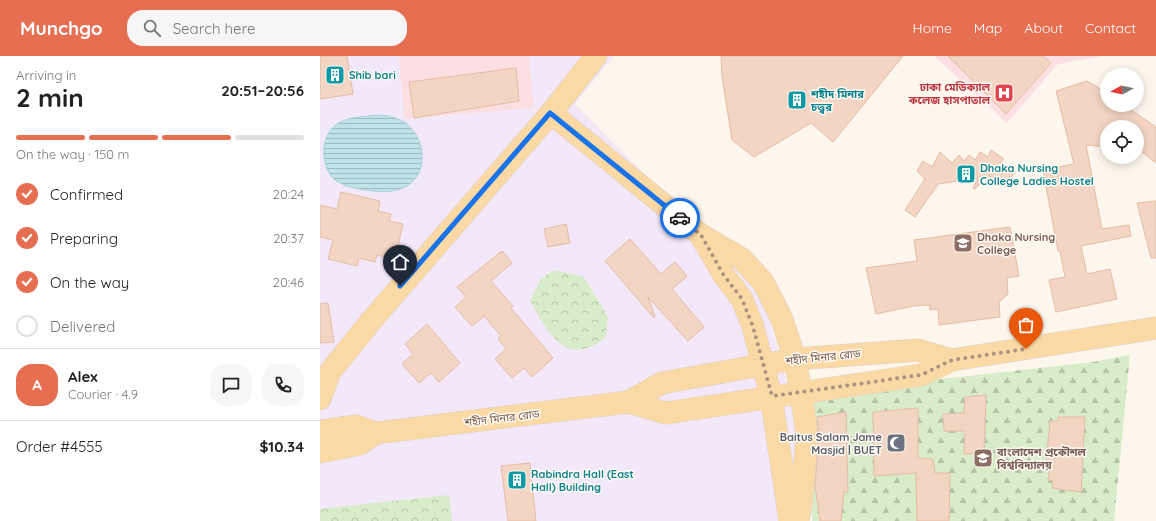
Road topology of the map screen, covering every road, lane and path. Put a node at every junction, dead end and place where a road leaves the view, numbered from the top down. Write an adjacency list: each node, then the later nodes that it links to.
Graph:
1 (596, 56): 2 (main road)
2 (550, 113): 3 (main road); 10 (main road)
3 (701, 235): 5 (main road); 7 (main road)
4 (1156, 328): 6 (main road, শহীদ মিনার রোড)
5 (795, 359): 6 (main road, শহীদ মিনার রোড); 7 (main road, শহীদ মিনার রোড); 8 (main road)
6 (952, 360): 8 (main road, শহীদ মিনার রোড)
7 (764, 364): 9 (main road); 11 (main road, শহীদ মিনার রোড)
8 (801, 392): 9 (main road, শহীদ মিনার রোড); 16 (main road)
9 (772, 396): 11 (main road, শহীদ মিনার রোড); 15 (main road)
10 (320, 399)
11 (628, 402): 13 (main road, শহীদ মিনার রোড)
12 (320, 431): 13 (main road, শহীদ মিনার রোড)
13 (376, 433): 14 (main road, শহীদ মিনার রোড)
14 (320, 452)
15 (790, 521)
16 (798, 521)

